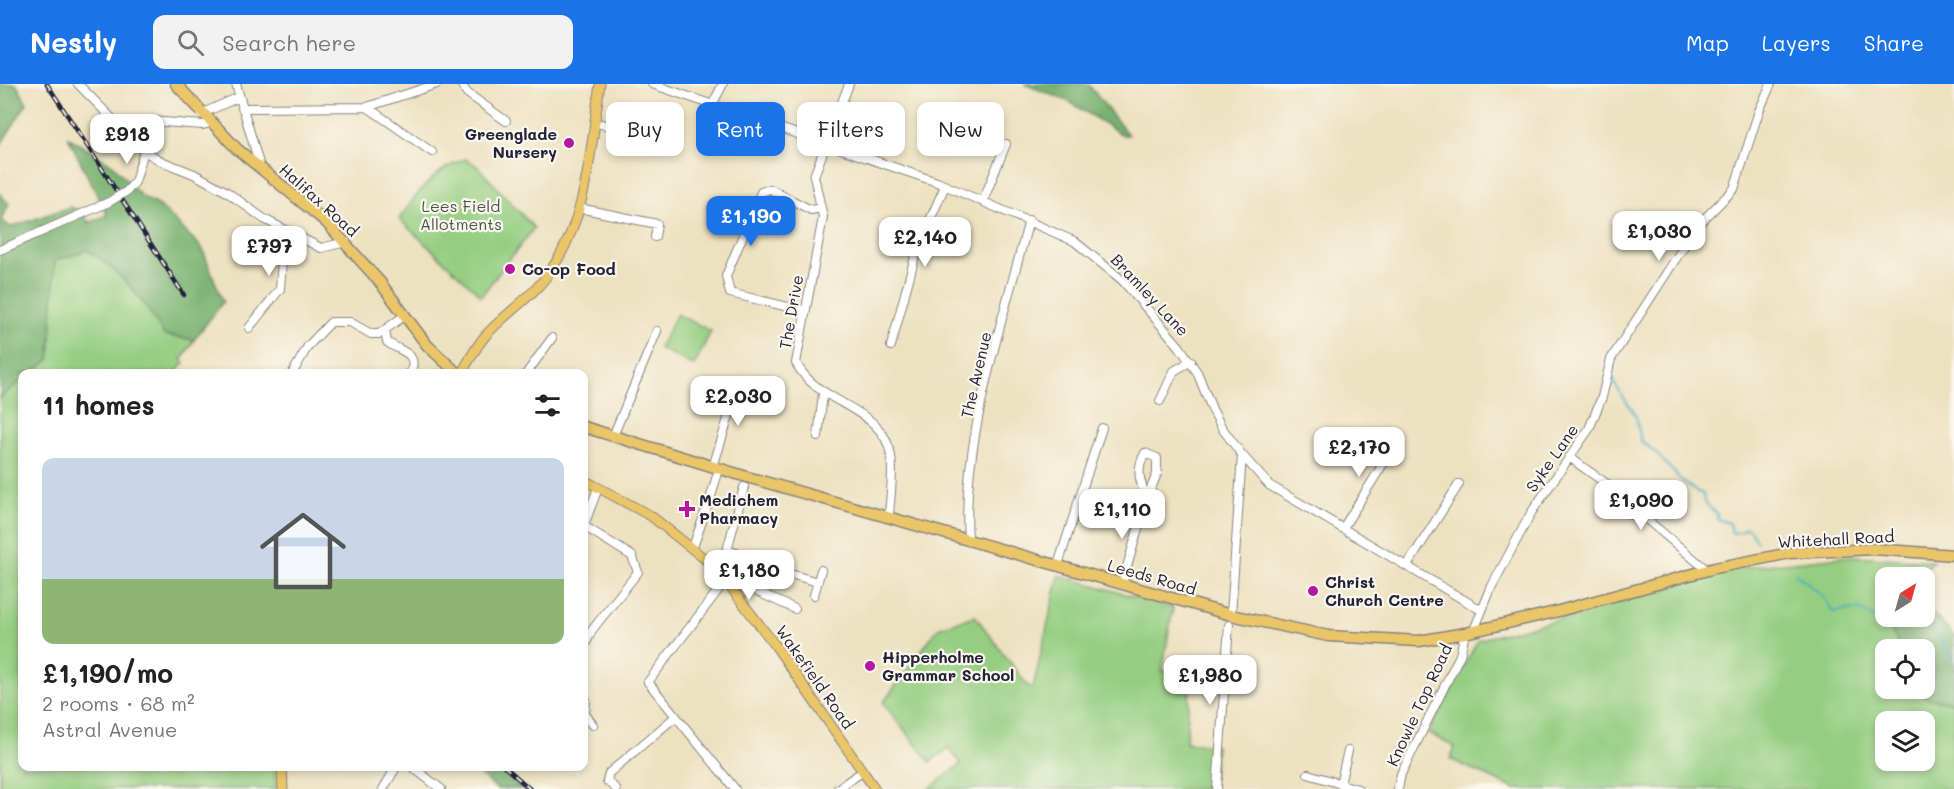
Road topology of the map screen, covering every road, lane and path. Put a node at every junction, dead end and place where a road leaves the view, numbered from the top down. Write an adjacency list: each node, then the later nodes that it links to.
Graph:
1 (78, 84): 22 (street)
2 (176, 84): 17 (highway, Halifax Road)
3 (236, 84): 11 (street)
4 (437, 84): 15 (street)
5 (462, 84): 18 (street)
6 (600, 84): 20 (main road)
7 (652, 84): 12 (street, Bramley Lane)
8 (723, 84): 13 (street)
9 (849, 84): 14 (street, The Drive)
10 (1771, 84): 60 (street, Syke Lane)
11 (239, 98): 16 (street); 17 (street)
12 (703, 102)
13 (714, 102)
14 (842, 102)
15 (367, 107): 16 (street); 25 (street)
16 (242, 108): 28 (street)
17 (201, 114): 19 (highway, Halifax Road)
18 (506, 121)
19 (210, 123): 22 (street); 28 (highway, Halifax Road)
20 (594, 123): 21 (street); 31 (main road)
21 (606, 125)
22 (133, 140): 24 (street)
23 (1006, 144): 30 (street)
24 (144, 151): 34 (street); 37 (street, bridge)
25 (432, 152)
26 (822, 156): 32 (street, The Drive)
27 (861, 156): 29 (street, Bramley Lane)
28 (260, 167): 36 (highway, Halifax Road)
29 (945, 186): 30 (street, Bramley Lane); 44 (street)
30 (983, 201): 33 (street, Bramley Lane)
31 (579, 208): 35 (street); 49 (main road)
32 (821, 208): 38 (street, The Drive); 38 (street)
33 (1029, 220): 45 (street, Bramley Lane); 73 (street, The Avenue)
34 (294, 235): 36 (street); 40 (street)
35 (655, 237)
36 (346, 242): 39 (highway, Halifax Road)
37 (0, 250)
38 (805, 311): 52 (street, The Drive)
39 (404, 316): 41 (street); 48 (highway, Halifax Road)
40 (249, 328)
41 (385, 331): 46 (street); 47 (street)
42 (657, 331): 56 (street)
43 (552, 338): 50 (street)
44 (891, 346)
45 (1191, 361): 53 (street); 59 (street, Bramley Lane)
46 (295, 369)
47 (413, 369)
48 (453, 369)
49 (462, 369)
50 (530, 369)
51 (740, 380): 61 (street)
52 (823, 393): 57 (street); 70 (street, The Drive)
53 (1160, 401)
54 (588, 428): 56 (highway, Leeds Road)
55 (1102, 428): 77 (street)
56 (614, 436): 61 (highway, Leeds Road)
57 (818, 437)
58 (1398, 440): 72 (street)
59 (1242, 455): 72 (street, Bramley Lane); 89 (street)
60 (1570, 457): 67 (street); 88 (street, Syke Lane)
61 (716, 468): 70 (highway, Leeds Road); 74 (street)
62 (588, 482): 65 (main road, Wakefield Road)
63 (1459, 484): 78 (street)
64 (744, 487): 75 (street)
65 (598, 488): 69 (street); 74 (main road, Wakefield Road)
66 (1632, 488): 81 (street)
67 (1616, 491)
68 (1147, 498): 68 (street); 84 (street)
69 (588, 515)
70 (890, 516): 73 (highway, Leeds Road)
71 (588, 528): 91 (street)
72 (1343, 528): 78 (street, Bramley Lane)
73 (968, 539): 77 (highway, Leeds Road)
74 (693, 547): 79 (main road, Wakefield Road)
75 (726, 550): 79 (street); 83 (street)
76 (1954, 555): 81 (highway, Whitehall Road)
77 (1058, 565): 84 (highway, Leeds Road)
78 (1407, 566): 88 (street, Bramley Lane)
79 (719, 567): 82 (main road, Wakefield Road); 87 (street)
80 (821, 570): 83 (street)
81 (1707, 570): 85 (highway, Whitehall Road)
82 (726, 580): 94 (street); 101 (main road, Wakefield Road)
83 (818, 582): 86 (street)
84 (1122, 584): 89 (highway, Leeds Road)
85 (1651, 586): 92 (highway, Leeds Road)
86 (814, 595)
87 (795, 609)
88 (1481, 610): 92 (street, Syke Lane)
89 (1230, 620): 92 (highway, Leeds Road); 111 (street)
90 (588, 626): 91 (street)
91 (592, 630): 93 (street)
92 (1469, 632): 113 (street, Knowle Top Road)
93 (588, 638)
94 (675, 717): 107 (street); 108 (street)
95 (588, 718): 96 (street)
96 (593, 725)
97 (1348, 751): 103 (street)
98 (282, 771): 104 (main road)
99 (393, 771): 105 (street)
100 (418, 771): 106 (street)
101 (862, 772): 109 (street); 110 (main road, Wakefield Road)
102 (1308, 774): 103 (street)
103 (1340, 784): 112 (street)
104 (283, 789)
105 (383, 789)
106 (441, 789)
107 (616, 789)
108 (735, 789)
109 (837, 789)
110 (875, 789)
111 (1217, 789)
112 (1358, 789)
113 (1398, 789)

